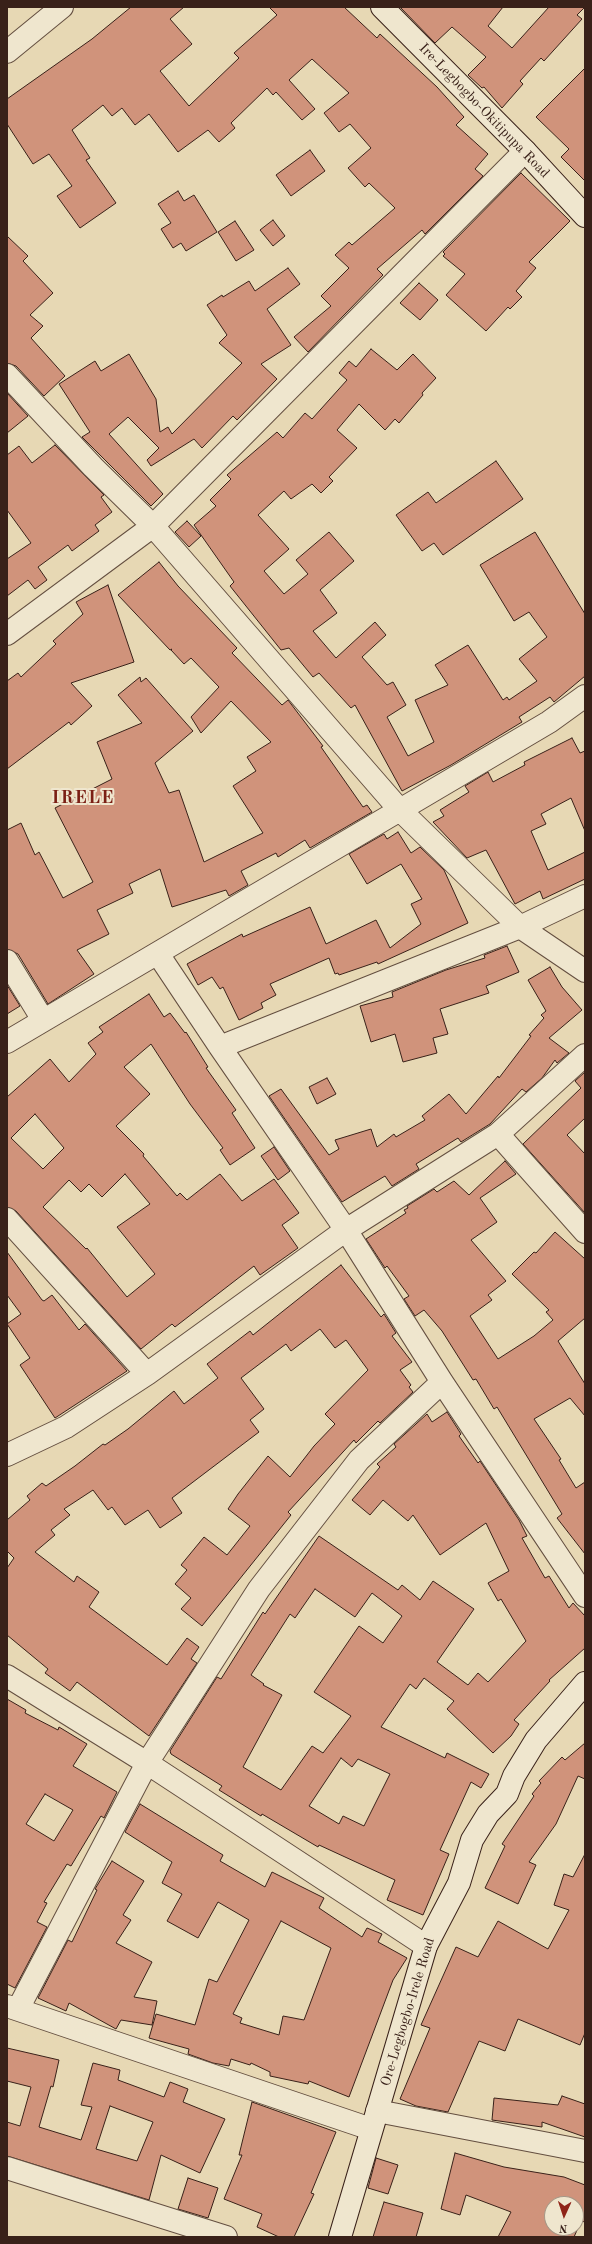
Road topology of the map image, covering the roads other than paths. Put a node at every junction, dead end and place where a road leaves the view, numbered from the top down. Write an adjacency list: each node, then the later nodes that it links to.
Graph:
1 (62, 7): 3 (street)
2 (382, 7): 4 (street, Ire-Legbogbo-Okitipupa Road)
3 (7, 52)
4 (525, 151): 5 (street, Ire-Legbogbo-Okitipupa Road); 7 (street)
5 (585, 216)
6 (7, 375): 7 (street)
7 (153, 526): 8 (street); 10 (street)
8 (7, 634)
9 (585, 696): 10 (street)
10 (399, 809): 12 (street); 13 (street)
11 (585, 896): 12 (street)
12 (520, 927): 15 (street); 18 (street)
13 (158, 954): 16 (street); 18 (street)
14 (7, 960): 16 (street)
15 (585, 971)
16 (43, 1020): 17 (street)
17 (7, 1042)
18 (220, 1047): 22 (street)
19 (585, 1055): 20 (street)
20 (498, 1134): 22 (street); 23 (street)
21 (7, 1219): 24 (street)
22 (346, 1230): 24 (street); 25 (street)
23 (585, 1232)
24 (147, 1374): 26 (street)
25 (442, 1382): 27 (street); 30 (street)
26 (7, 1455)
27 (585, 1596)
28 (7, 1676): 30 (street)
29 (585, 1683): 31 (street, Ore-Legbogbo-Irele Road)
30 (147, 1763): 31 (street); 32 (street)
31 (426, 1946): 33 (street, Ore-Legbogbo-Irele Road)
32 (13, 2007): 33 (street)
33 (374, 2120): 34 (street); 37 (street, Ore-Legbogbo-Irele Road)
34 (585, 2151)
35 (7, 2168): 36 (street)
36 (226, 2237)
37 (340, 2237)

